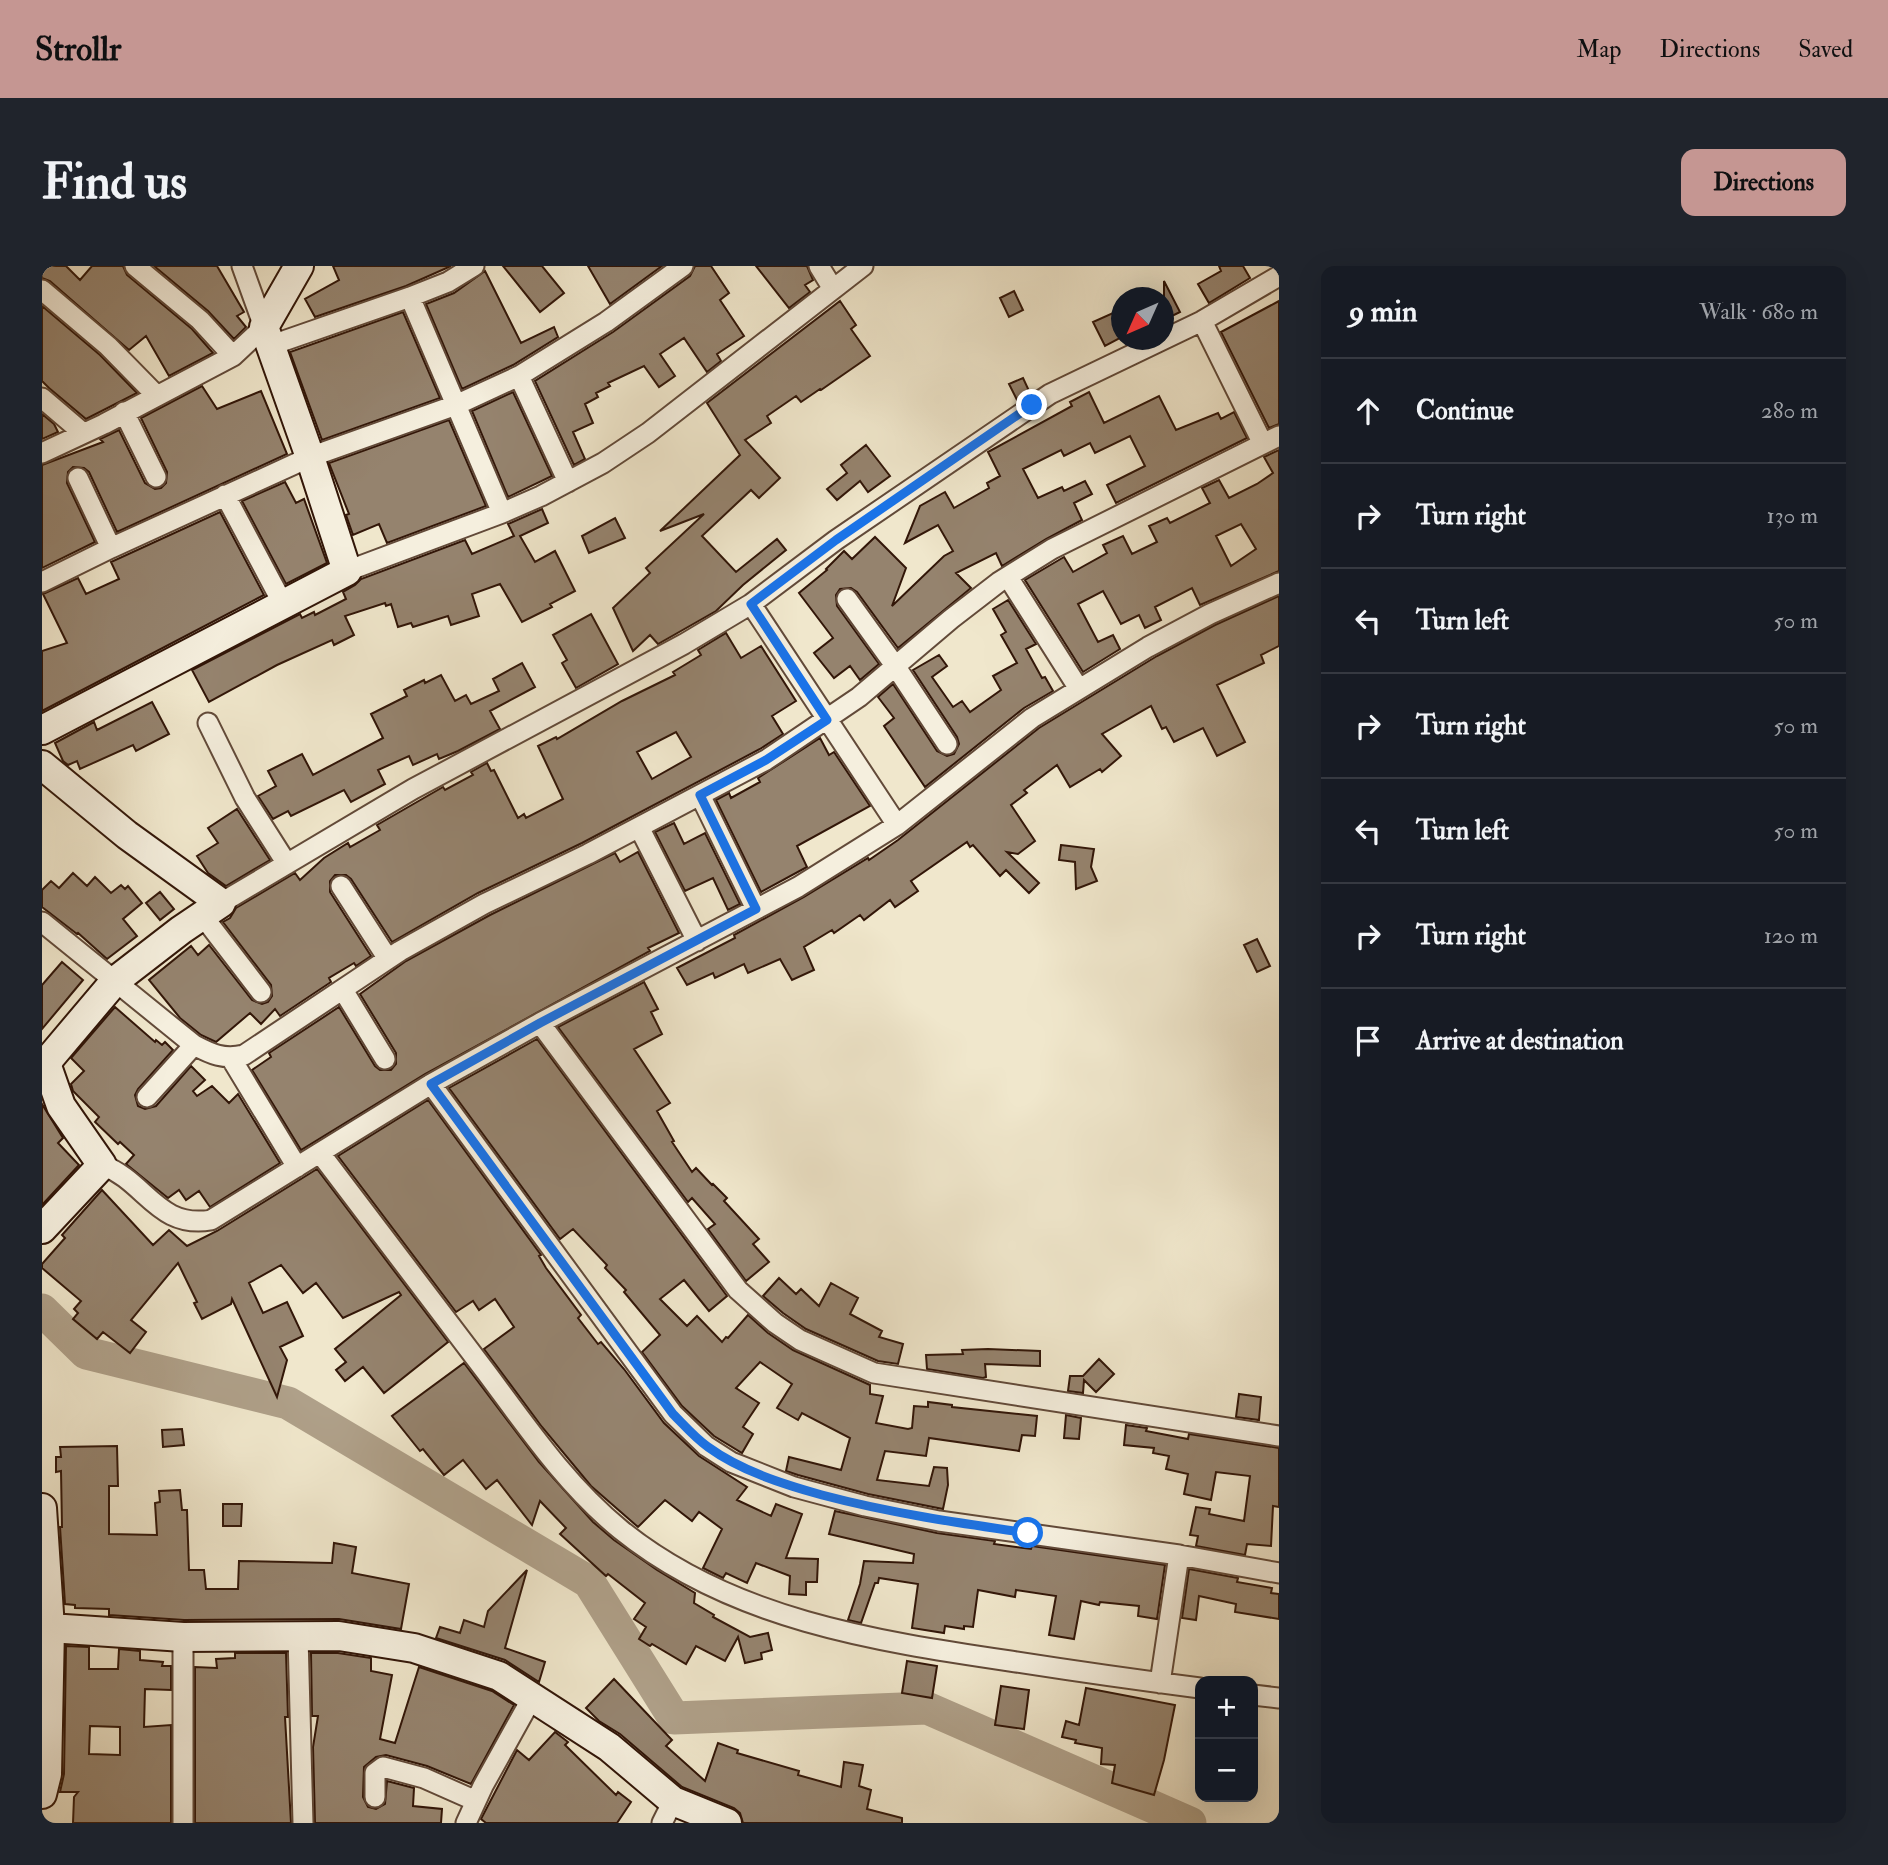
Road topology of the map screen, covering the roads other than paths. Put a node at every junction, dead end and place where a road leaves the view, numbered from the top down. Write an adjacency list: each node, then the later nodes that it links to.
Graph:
1 (135, 266): 14 (street)
2 (242, 266): 13 (street)
3 (299, 266): 13 (street)
4 (474, 266): 11 (street)
5 (683, 266): 15 (street)
6 (819, 266): 9 (street)
7 (863, 266): 9 (street)
8 (1279, 276): 12 (street)
9 (833, 289): 26 (street)
10 (42, 290): 16 (street)
11 (410, 297): 13 (street); 18 (street)
12 (1202, 321): 21 (street); 36 (street)
13 (267, 336): 14 (street); 23 (street)
14 (233, 356): 16 (street)
15 (519, 376): 18 (street); 26 (street)
16 (157, 396): 19 (street)
17 (42, 398): 20 (street)
18 (456, 405): 23 (street); 28 (street)
19 (124, 412): 20 (street); 24 (street)
20 (83, 433): 22 (street)
21 (1271, 440): 31 (street)
22 (42, 453)
23 (310, 457): 27 (street); 30 (street)
24 (156, 477)
25 (78, 478): 29 (street)
26 (568, 482): 28 (street)
27 (225, 495): 29 (street); 35 (street)
28 (502, 513): 30 (street)
29 (111, 548): 32 (street)
30 (346, 570): 35 (street)
31 (1007, 577): 37 (street); 38 (street)
32 (42, 582)
33 (1279, 583): 38 (street)
34 (847, 599): 37 (street)
35 (283, 604): 41 (street)
36 (751, 604): 39 (street); 47 (street)
37 (896, 667): 39 (street); 42 (street)
38 (1079, 689): 45 (street)
39 (827, 720): 44 (street); 45 (street)
40 (208, 723): 47 (street)
41 (42, 730)
42 (947, 744)
43 (42, 765): 49 (street)
44 (700, 795): 46 (street); 50 (street)
45 (897, 825): 50 (street)
46 (639, 827): 52 (street); 53 (street)
47 (287, 864): 49 (street)
48 (341, 886): 53 (street)
49 (212, 909): 54 (street); 56 (street)
50 (756, 909): 52 (street)
51 (42, 922): 54 (street)
52 (696, 941): 57 (street)
53 (388, 959): 55 (street)
54 (115, 981): 58 (street); 64 (street)
55 (343, 990): 59 (street); 60 (street)
56 (261, 992)
57 (540, 1023): 61 (street); 67 (street)
58 (194, 1045): 59 (street); 62 (street)
59 (231, 1058): 65 (street)
60 (385, 1059)
61 (431, 1084): 63 (street); 69 (street)
62 (146, 1097)
63 (320, 1153): 65 (street); 74 (street)
64 (102, 1165): 65 (street); 66 (street)
65 (298, 1167)
66 (42, 1230)
67 (1279, 1436)
68 (42, 1508): 71 (street)
69 (1179, 1555): 70 (street); 74 (street)
70 (1279, 1573)
71 (46, 1628): 73 (street); 79 (street)
72 (298, 1636): 73 (street); 76 (street); 84 (street)
73 (183, 1637): 83 (street)
74 (1160, 1683): 75 (street)
75 (1195, 1687)
76 (533, 1696): 81 (street); 82 (street)
77 (1258, 1696): 78 (street)
78 (1279, 1698)
79 (42, 1794)
80 (375, 1797): 81 (street)
81 (476, 1801): 85 (street)
82 (667, 1812): 86 (street)
83 (183, 1823)
84 (303, 1823)
85 (466, 1823)
86 (727, 1823)

